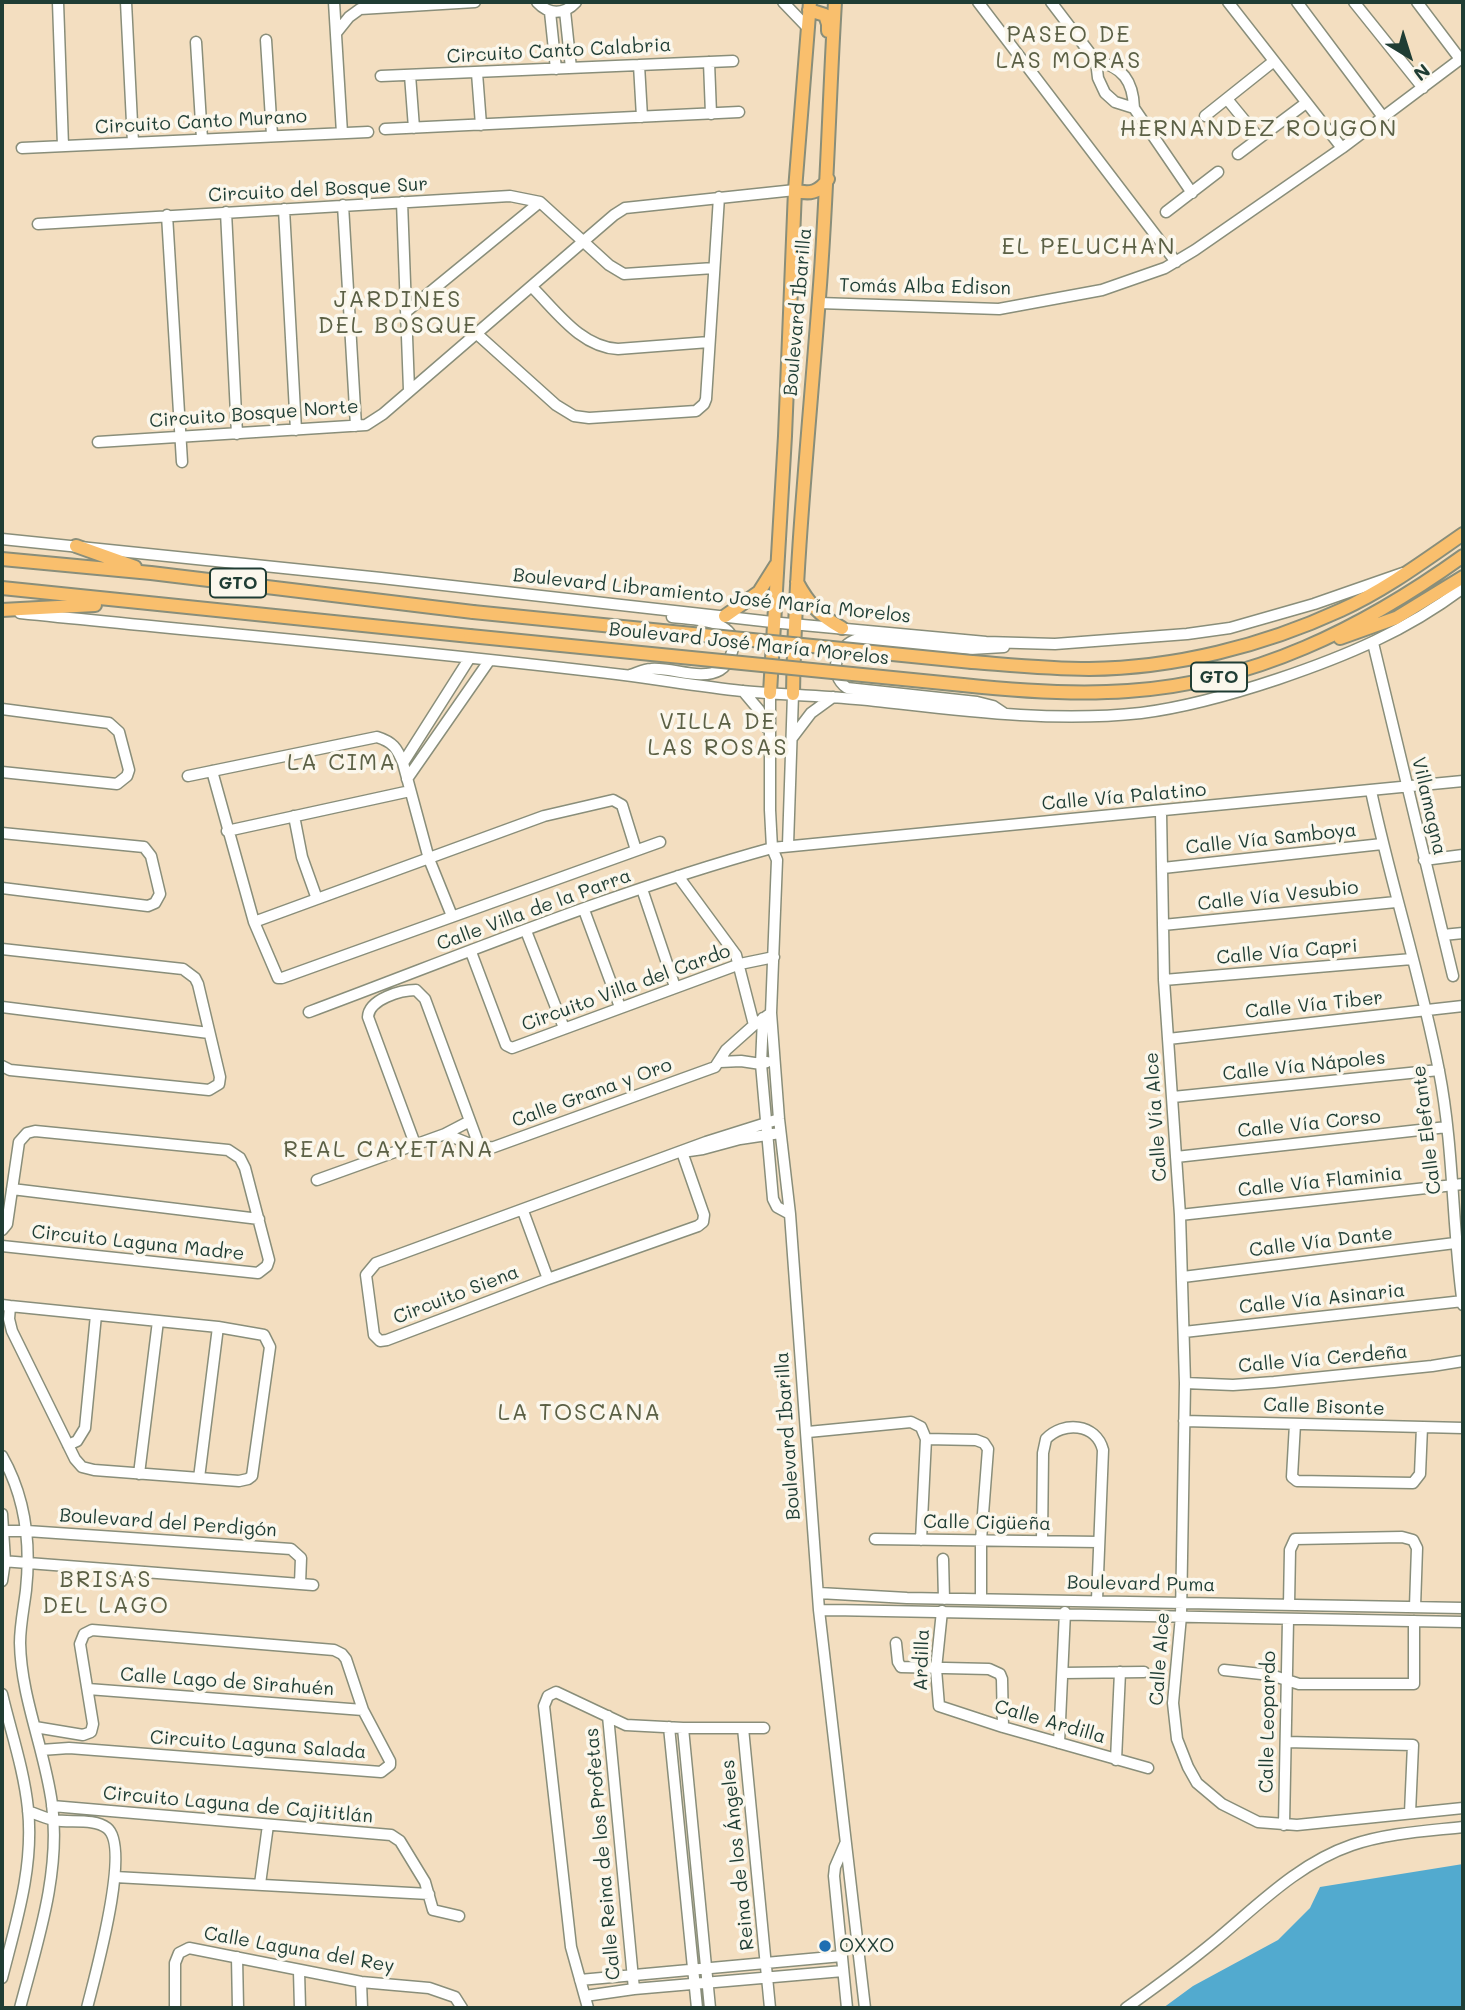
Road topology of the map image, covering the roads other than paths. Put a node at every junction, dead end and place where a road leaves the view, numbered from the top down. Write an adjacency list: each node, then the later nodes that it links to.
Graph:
1 (58, 2): 53 (street)
2 (126, 2): 52 (street)
3 (334, 2): 20 (street)
4 (474, 2): 15 (street)
5 (537, 2): 18 (street)
6 (576, 2): 17 (street)
7 (783, 2): 19 (street)
8 (835, 2): 34 (main road, Boulevard Ibarilla)
9 (978, 2): 71 (street)
10 (1051, 2): 25 (street)
11 (1228, 2): 26 (street)
12 (1297, 2): 43 (street)
13 (1354, 2): 35 (street)
14 (1417, 2): 23 (street)
15 (360, 6): 20 (street)
16 (809, 6): 19 (main road, Boulevard Ibarilla); 34 (main road)
17 (565, 11): 18 (street); 29 (street)
18 (550, 12): 30 (street)
19 (808, 28): 59 (main road, Boulevard Ibarilla)
20 (337, 32): 48 (street)
21 (266, 40): 49 (street)
22 (196, 42): 51 (street)
23 (1462, 58): 35 (street, Tomás Alba Edison)
24 (733, 61): 27 (street, Circuito Canto Calabria)
25 (1096, 61): 38 (street); 38 (street)
26 (1274, 61): 36 (street); 37 (street)
27 (709, 62): 28 (street, Circuito Canto Calabria); 40 (street)
28 (639, 65): 29 (street, Circuito Canto Calabria); 42 (street)
29 (571, 68): 30 (street, Circuito Canto Calabria)
30 (556, 69): 31 (street, Circuito Canto Calabria)
31 (477, 73): 32 (street, Circuito Canto Calabria); 44 (street)
32 (410, 75): 33 (street, Circuito Canto Calabria); 45 (street)
33 (381, 76)
34 (831, 79): 58 (main road, Boulevard Ibarilla)
35 (1423, 88): 43 (street, Tomás Alba Edison)
36 (1227, 99): 41 (street); 50 (street)
37 (1306, 103): 50 (street); 55 (street)
38 (1134, 108): 60 (street)
39 (738, 112): 40 (street)
40 (711, 114): 42 (street)
41 (1205, 116)
42 (642, 117): 44 (street)
43 (1383, 117): 55 (street, Tomás Alba Edison)
44 (481, 125): 45 (street)
45 (414, 128): 46 (street)
46 (385, 129)
47 (368, 132): 48 (street, Circuito Canto Murano)
48 (342, 133): 49 (street, Circuito Canto Murano)
49 (272, 135): 51 (street, Circuito Canto Murano)
50 (1259, 138): 56 (street)
51 (202, 139): 52 (street, Circuito Canto Murano)
52 (133, 143): 53 (street, Circuito Canto Murano)
53 (63, 146): 54 (street, Circuito Canto Murano)
54 (22, 148)
55 (1342, 148): 71 (street, Tomás Alba Edison)
56 (1238, 154)
57 (1218, 172): 60 (street)
58 (828, 179): 59 (main road); 74 (main road, Boulevard Ibarilla)
59 (795, 190): 61 (street, Circuito Bosque Norte); 90 (main road, Boulevard Ibarilla)
60 (1192, 193): 67 (street)
61 (719, 197): 70 (street, Circuito Bosque Norte); 72 (street)
62 (402, 202): 63 (street, Circuito del Bosque Sur); 64 (street, Circuito del Bosque Sur); 75 (street)
63 (540, 202): 70 (street); 75 (street)
64 (343, 205): 65 (street, Circuito del Bosque Sur); 79 (street)
65 (284, 209): 66 (street, Circuito del Bosque Sur); 80 (street)
66 (226, 212): 68 (street, Circuito del Bosque Sur); 81 (street)
67 (1166, 212)
68 (167, 215): 69 (street, Circuito del Bosque Sur); 82 (street)
69 (38, 224)
70 (584, 241): 72 (street); 73 (street, Circuito Bosque Norte)
71 (1176, 261): 74 (street, Tomás Alba Edison)
72 (714, 268): 77 (street)
73 (532, 287): 76 (street, Circuito Bosque Norte); 77 (street)
74 (819, 303): 94 (main road, Boulevard Ibarilla)
75 (407, 311): 78 (street)
76 (477, 334): 77 (street); 78 (street, Circuito Bosque Norte)
77 (709, 342)
78 (410, 390): 79 (street, Circuito Bosque Norte)
79 (356, 426): 80 (street, Circuito Bosque Norte)
80 (296, 430): 81 (street, Circuito Bosque Norte)
81 (237, 434): 82 (street, Circuito Bosque Norte)
82 (181, 438): 83 (street, Circuito Bosque Norte); 84 (street)
83 (98, 442)
84 (182, 462)
85 (1463, 534): 91 (main road, Boulevard José María Morelos / GTO)
86 (2, 539): 87 (street, Boulevard Libramiento José María Morelos)
87 (76, 546): 92 (main road); 98 (street, Boulevard Libramiento José María Morelos)
88 (1463, 556): 104 (main road, Boulevard José María Morelos / GTO)
89 (2, 559): 92 (main road, Boulevard José María Morelos / GTO)
90 (778, 561): 100 (main road); 101 (main road, Boulevard Ibarilla)
91 (1410, 570): 92 (main road, Boulevard José María Morelos / GTO, bridge); 105 (street, Boulevard Libramiento José María Morelos)
92 (151, 573)
93 (1463, 578): 104 (main road)
94 (796, 582): 102 (main road, Boulevard Ibarilla); 103 (main road)
95 (2, 588): 97 (main road, Boulevard José María Morelos / GTO)
96 (1463, 588): 106 (street)
97 (131, 603): 99 (main road); 104 (main road, Boulevard José María Morelos / GTO, bridge)
98 (649, 608): 100 (street, Boulevard Libramiento José María Morelos); 109 (street)
99 (2, 611): 107 (street)
100 (725, 616): 101 (street, Boulevard Libramiento José María Morelos)
101 (772, 622): 102 (street, Boulevard Libramiento José María Morelos); 111 (main road, Boulevard Ibarilla)
102 (794, 625): 103 (street, Boulevard Libramiento José María Morelos); 112 (main road, Boulevard Ibarilla)
103 (842, 628): 105 (street, Boulevard Libramiento José María Morelos)
104 (1323, 641)
105 (1018, 643): 117 (street)
106 (1373, 643): 117 (street); 126 (street, Villamagna)
107 (469, 659): 108 (street); 114 (street)
108 (489, 661): 109 (street); 116 (street)
109 (629, 676): 110 (street)
110 (743, 691): 111 (street); 118 (street)
111 (770, 693): 112 (street); 118 (street)
112 (793, 694): 113 (street); 119 (street)
113 (833, 697): 117 (street); 119 (street)
114 (439, 705): 116 (street); 120 (street)
115 (2, 709): 122 (street)
116 (452, 713): 124 (street)
117 (1006, 715)
118 (769, 734): 136 (street)
119 (792, 738): 135 (street)
120 (403, 763): 121 (street); 124 (street)
121 (212, 771): 123 (street); 131 (street)
122 (2, 772)
123 (188, 776)
124 (407, 779): 127 (street)
125 (1463, 781): 126 (street, Calle Vía Palatino)
126 (1408, 787): 128 (street, Calle Vía Palatino); 141 (street, Villamagna)
127 (410, 790): 130 (street); 139 (street)
128 (1371, 791): 129 (street, Calle Vía Palatino); 134 (street, Calle Elefante)
129 (1161, 812): 135 (street, Calle Vía Palatino); 142 (street, Calle Vía Alce)
130 (294, 816): 131 (street); 146 (street)
131 (227, 831): 150 (street)
132 (2, 833): 144 (street)
133 (660, 842): 137 (street)
134 (1382, 844): 142 (street, Calle Vía Samboya); 147 (street, Calle Elefante)
135 (788, 845): 136 (street, Calle Vía Palatino); 140 (street)
136 (772, 848): 140 (street, Boulevard Ibarilla); 143 (street, Calle Villa de la Parra)
137 (636, 850): 139 (street); 149 (street)
138 (1463, 855): 141 (street)
139 (429, 859): 146 (street); 149 (street)
140 (777, 860): 157 (street, Boulevard Ibarilla)
141 (1423, 860): 154 (street, Villamagna)
142 (1163, 869): 151 (street, Calle Vía Alce)
143 (678, 876): 145 (street, Calle Villa de la Parra); 159 (street)
144 (2, 888)
145 (642, 889): 148 (street, Calle Villa de la Parra); 162 (street)
146 (317, 899): 150 (street)
147 (1396, 902): 151 (street, Calle Vía Vesubio); 158 (street, Calle Elefante)
148 (584, 910): 152 (street, Calle Villa de la Parra); 165 (street)
149 (452, 916): 150 (street)
150 (254, 922)
151 (1163, 925): 161 (street, Calle Vía Alce)
152 (526, 931): 156 (street, Calle Villa de la Parra); 169 (street)
153 (1463, 933): 154 (street)
154 (1443, 935): 160 (street, Villamagna)
155 (2, 949): 170 (street)
156 (471, 952): 167 (street, Calle Villa de la Parra); 169 (street, Circuito Villa del Cardo)
157 (774, 957): 159 (street, Circuito Villa del Cardo); 168 (street, Boulevard Ibarilla)
158 (1412, 959): 161 (street, Calle Vía Capri); 166 (street, Calle Elefante)
159 (740, 964): 162 (street, Circuito Villa del Cardo); 168 (street)
160 (1453, 976)
161 (1164, 980): 171 (street, Calle Vía Alce)
162 (675, 987): 165 (street, Circuito Villa del Cardo)
163 (1463, 1006): 166 (street, Calle Vía Tiber)
164 (2, 1007): 170 (street)
165 (620, 1007): 169 (street, Circuito Villa del Cardo)
166 (1425, 1010): 171 (street, Calle Vía Tiber); 176 (street, Calle Elefante)
167 (309, 1012)
168 (763, 1019): 172 (street, Boulevard Ibarilla); 173 (street, Calle Grana y Oro); 174 (street)
169 (564, 1028)
170 (209, 1033): 175 (street)
171 (1168, 1039): 177 (street, Calle Vía Alce)
172 (775, 1060): 174 (street, Calle Grana y Oro); 178 (street, Boulevard Ibarilla)
173 (720, 1062): 174 (street, Calle Grana y Oro); 186 (street, Calle Grana y Oro)
174 (761, 1064): 180 (street)
175 (2, 1066)
176 (1439, 1070): 177 (street, Calle Vía Nápoles); 181 (street, Calle Elefante)
177 (1173, 1097): 188 (street, Calle Vía Alce)
178 (779, 1119): 180 (street, Circuito Siena); 182 (street, Boulevard Ibarilla)
179 (470, 1121): 183 (street); 185 (street); 186 (street)
180 (765, 1122): 184 (street); 187 (street, Circuito Siena)
181 (1447, 1126): 188 (street, Calle Vía Corso); 191 (street, Calle Elefante)
182 (780, 1133): 184 (street, Circuito Siena); 194 (street, Boulevard Ibarilla)
183 (445, 1134): 185 (street); 186 (street)
184 (766, 1136): 187 (street, Circuito Siena); 194 (street)
185 (415, 1144): 189 (street)
186 (480, 1148)
187 (682, 1152): 193 (street, Circuito Siena); 201 (street, Circuito Siena)
188 (1176, 1157): 195 (street, Calle Vía Alce)
189 (317, 1180)
190 (1463, 1184): 191 (street, Calle Vía Flaminia)
191 (1451, 1185): 195 (street, Calle Vía Flaminia); 198 (street, Calle Elefante)
192 (12, 1189): 196 (street); 196 (street, Circuito Laguna Madre); 197 (street, Circuito Laguna Madre)
193 (523, 1211): 201 (street); 201 (street, Circuito Siena)
194 (790, 1214): 215 (street, Boulevard Ibarilla)
195 (1180, 1215): 200 (street, Calle Vía Alce)
196 (259, 1219): 199 (street, Circuito Laguna Madre)
197 (2, 1230)
198 (1459, 1243): 200 (street, Calle Vía Dante); 202 (street, Calle Elefante)
199 (2, 1246)
200 (1182, 1277): 208 (street, Calle Vía Alce)
201 (548, 1279)
202 (1463, 1303): 208 (street, Calle Vía Asinaria)
203 (6, 1305): 204 (street); 205 (street)
204 (96, 1315): 206 (street); 217 (street)
205 (5, 1319): 217 (street)
206 (158, 1321): 207 (street); 219 (street)
207 (218, 1328): 220 (street); 220 (street)
208 (1184, 1332): 210 (street, Calle Vía Alce)
209 (1463, 1361): 210 (street, Calle Vía Cerdeña)
210 (1185, 1383): 211 (street, Calle Vía Alce)
211 (1184, 1421): 212 (street, Calle Bisonte); 239 (street, Calle Alce)
212 (1295, 1424): 213 (street, Calle Bisonte); 213 (street)
213 (1422, 1427): 214 (street, Calle Bisonte)
214 (1463, 1428)
215 (808, 1432): 216 (street); 235 (street, Boulevard Ibarilla)
216 (926, 1439): 225 (street); 226 (street)
217 (68, 1446): 219 (street)
218 (2, 1456): 223 (street)
219 (139, 1474): 220 (street)
220 (199, 1478)
221 (2, 1514): 222 (street)
222 (3, 1531): 223 (street, Boulevard del Perdigón); 230 (street)
223 (27, 1531): 231 (street); 233 (street, Boulevard del Perdigón)
224 (875, 1539): 225 (street, Calle Cigüeña)
225 (921, 1540): 226 (street, Calle Cigüeña)
226 (981, 1540): 227 (street, Calle Cigüeña); 237 (street)
227 (1042, 1541): 228 (street, Calle Cigüeña); 228 (street)
228 (1100, 1542): 238 (street)
229 (943, 1559): 236 (street)
230 (3, 1561): 231 (street); 232 (street)
231 (28, 1563): 233 (street); 262 (street)
232 (2, 1581)
233 (300, 1584): 234 (street)
234 (313, 1585)
235 (819, 1593): 236 (street, Boulevard Puma); 243 (street, Boulevard Ibarilla)
236 (944, 1599): 237 (street, Boulevard Puma)
237 (981, 1599): 238 (street, Boulevard Puma)
238 (1097, 1600): 239 (street, Boulevard Puma)
239 (1181, 1602): 240 (street, Boulevard Puma); 246 (street, Calle Alce)
240 (1289, 1605): 241 (street, Boulevard Puma); 241 (street)
241 (1415, 1607): 242 (street, Boulevard Puma)
242 (1463, 1608)
243 (819, 1610): 244 (street, Boulevard Puma); 281 (street, Boulevard Ibarilla)
244 (942, 1611): 245 (street, Boulevard Puma); 251 (street, Ardilla)
245 (1065, 1612): 246 (street, Boulevard Puma); 255 (street)
246 (1181, 1616): 247 (street, Boulevard Puma); 279 (street, Calle Alce)
247 (1288, 1620): 248 (street, Boulevard Puma); 256 (street, Calle Leopardo)
248 (1414, 1621): 249 (street, Boulevard Puma); 256 (street)
249 (1463, 1622)
250 (896, 1643): 251 (street)
251 (936, 1669): 259 (street, Ardilla); 264 (street)
252 (1224, 1670): 256 (street)
253 (1120, 1672): 254 (street); 255 (street); 271 (street)
254 (1144, 1672)
255 (1063, 1673): 269 (street)
256 (1287, 1681): 268 (street, Calle Leopardo)
257 (88, 1689): 260 (street, Calle Lago de Sirahuén); 260 (street, Circuito Laguna Salada); 262 (street, Circuito Laguna Salada)
258 (2, 1694): 275 (street)
259 (942, 1708): 264 (street, Calle Ardilla)
260 (363, 1710): 270 (street, Circuito Laguna Salada)
261 (608, 1716): 263 (street); 295 (street, Calle Reina de los Profetas); 297 (street)
262 (34, 1727): 270 (street)
263 (669, 1727): 265 (street); 291 (street)
264 (1003, 1727): 269 (street, Calle Ardilla)
265 (683, 1728): 266 (street); 290 (street)
266 (743, 1728): 267 (street); 289 (street, Reina de los Ángeles)
267 (764, 1728)
268 (1286, 1742): 276 (street); 279 (street, Calle Leopardo)
269 (1059, 1743): 271 (street, Calle Ardilla)
270 (41, 1751): 273 (street)
271 (1116, 1760): 272 (street, Calle Ardilla)
272 (1148, 1768)
273 (52, 1806): 277 (street); 278 (street, Circuito Laguna de Cajititlán)
274 (1463, 1808): 276 (street, Calle Alce)
275 (28, 1811): 277 (street); 286 (street)
276 (1410, 1813): 279 (street, Calle Alce)
277 (53, 1820): 282 (street); 303 (street)
278 (268, 1825): 283 (street); 284 (street, Circuito Laguna de Cajititlán)
279 (1284, 1825)
280 (1463, 1827): 316 (street)
281 (845, 1843): 287 (street); 315 (street, Boulevard Ibarilla)
282 (115, 1877): 283 (street); 304 (street)
283 (260, 1884): 284 (street)
284 (429, 1894): 285 (street, Circuito Laguna de Cajititlán)
285 (459, 1916)
286 (5, 1950): 294 (street)
287 (842, 1956): 289 (street); 293 (street)
288 (237, 1957): 292 (street, Calle Laguna del Rey); 305 (street, Calle Laguna del Rey); 306 (street)
289 (766, 1964): 290 (street); 296 (street, Reina de los Ángeles)
290 (706, 1969): 291 (street); 300 (street)
291 (693, 1970): 295 (street); 299 (street)
292 (299, 1971): 298 (street, Calle Laguna del Rey); 307 (street)
293 (843, 1971): 296 (street); 314 (street)
294 (2, 1976)
295 (633, 1976): 297 (street); 301 (street, Calle Reina de los Profetas)
296 (768, 1979): 300 (street); 313 (street, Reina de los Ángeles)
297 (580, 1980): 302 (street)
298 (360, 1982): 308 (street); 309 (street, Calle Laguna del Rey)
299 (695, 1984): 300 (street); 301 (street); 311 (street)
300 (708, 1984): 312 (street)
301 (634, 1989): 302 (street)
302 (585, 1996): 310 (street)
303 (20, 2008)
304 (87, 2008)
305 (175, 2008)
306 (237, 2008)
307 (300, 2008)
308 (362, 2008)
309 (462, 2008)
310 (588, 2008)
311 (697, 2008)
312 (710, 2008)
313 (770, 2008)
314 (847, 2008)
315 (865, 2008)
316 (1126, 2008)

